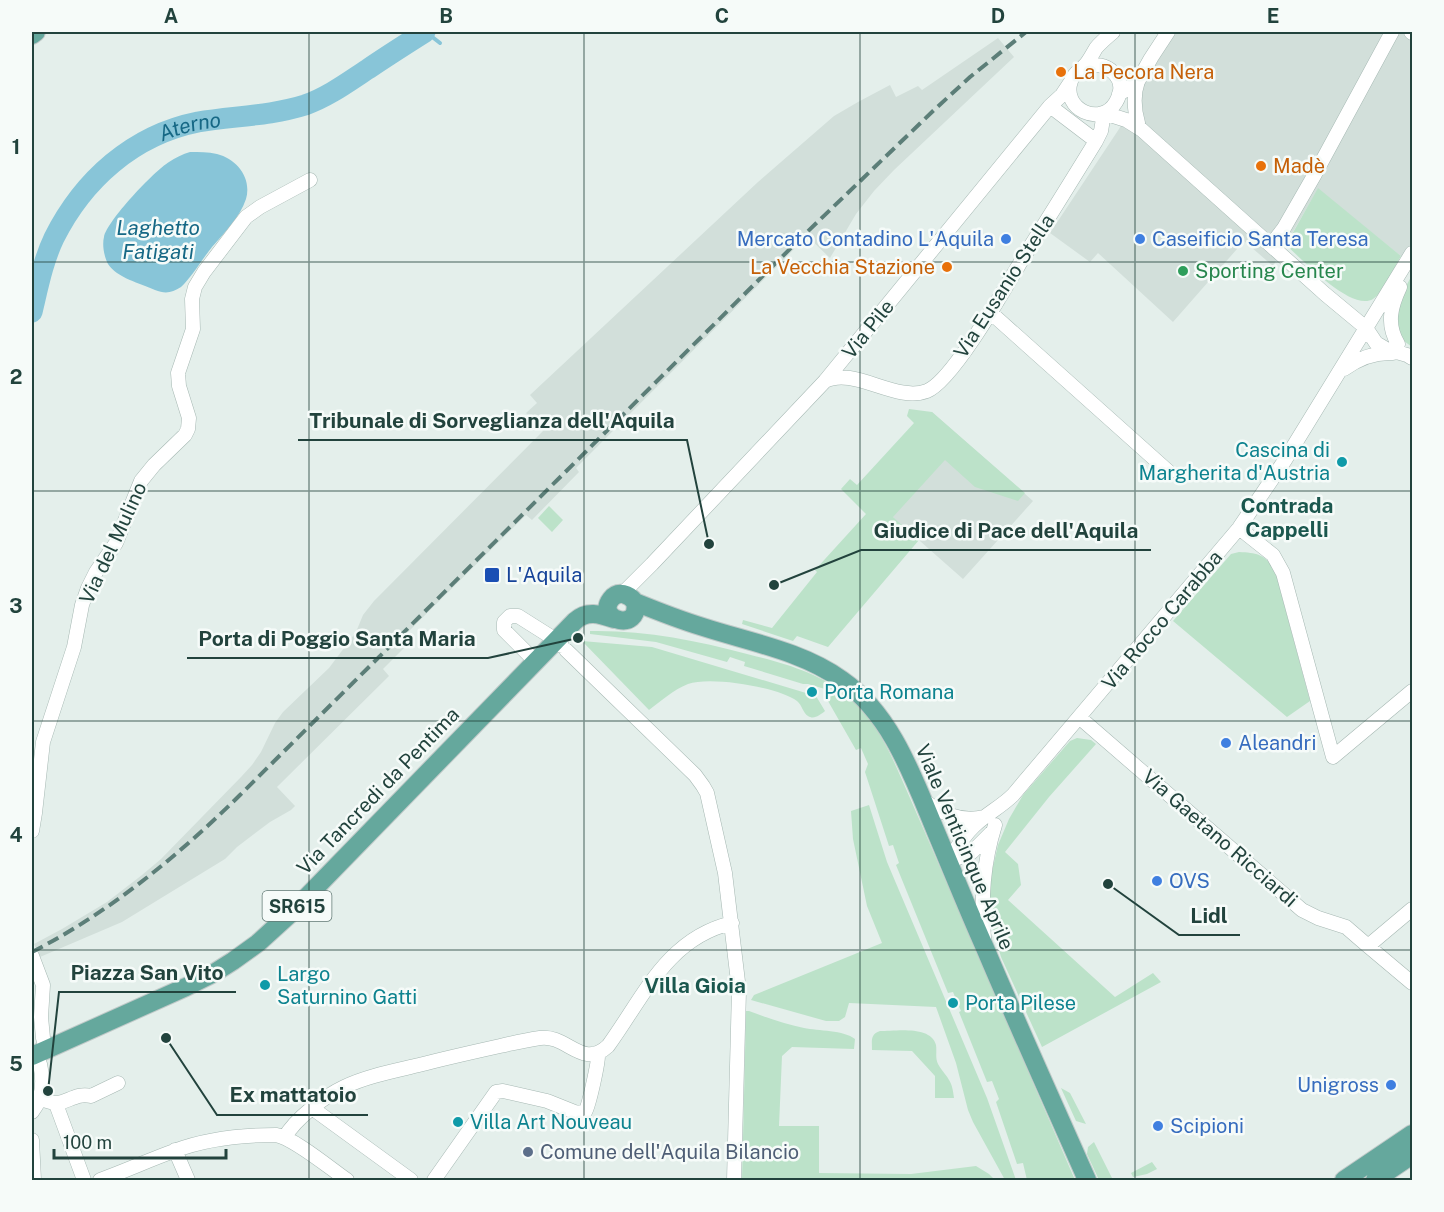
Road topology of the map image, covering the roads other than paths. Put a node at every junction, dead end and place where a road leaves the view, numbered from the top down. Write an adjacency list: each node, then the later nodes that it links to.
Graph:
1 (36, 32): 5 (main road)
2 (1113, 32): 7 (street); 8 (street)
3 (1168, 32): 6 (street)
4 (1392, 32): 17 (street)
5 (32, 35)
6 (1151, 58): 8 (street); 9 (street)
7 (1083, 67): 8 (street); 10 (street)
8 (1113, 72): 11 (street)
9 (1138, 81): 11 (street); 14 (street)
10 (1070, 83): 12 (street, Via Pile); 13 (street)
11 (1119, 94): 13 (street); 14 (street)
12 (1050, 106): 15 (street); 21 (street, Via Pile)
13 (1104, 113): 14 (street); 15 (street, Via Eusanio Stella)
14 (1139, 127): 15 (street); 17 (street)
15 (1098, 138): 19 (street, Via Eusanio Stella)
16 (310, 180): 35 (street, Via del Mulino)
17 (1271, 245): 20 (street)
18 (1411, 256): 20 (street, Via Rocco Carabba); 22 (street)
19 (990, 312): 25 (street, Via Eusanio Stella); 26 (street)
20 (1366, 328): 22 (street); 23 (street, Via Rocco Carabba)
21 (850, 351): 24 (street, Via Pile); 25 (street)
22 (1404, 353): 23 (street)
23 (1338, 375): 27 (street, Via Rocco Carabba)
24 (825, 381): 25 (street, Via Eusanio Stella); 28 (street, Via Pile)
25 (860, 381)
26 (1169, 472)
27 (1239, 528): 31 (street); 32 (street, Via Rocco Carabba)
28 (624, 606): 29 (main road, SR615); 33 (main road, Viale Venticinque Aprile)
29 (562, 646): 30 (main road, SR615); 30 (street); 38 (street)
30 (536, 662): 44 (main road, Via Tancredi da Pentima / SR615)
31 (1413, 691)
32 (1079, 717): 34 (street, Via Rocco Carabba); 39 (street, Via Gaetano Ricciardi)
33 (921, 798): 34 (street); 36 (main road, Viale Venticinque Aprile)
34 (992, 820): 36 (street, Via Rocco Carabba); 40 (street)
35 (32, 831)
36 (948, 862): 40 (main road, Viale Venticinque Aprile)
37 (1413, 909): 39 (street)
38 (732, 923): 43 (street); 62 (street)
39 (1368, 946): 42 (street, Via Gaetano Ricciardi)
40 (985, 949): 63 (main road, Viale Venticinque Aprile)
41 (32, 956): 44 (street)
42 (1413, 983)
43 (598, 1054): 48 (street); 61 (street)
44 (38, 1057): 46 (street)
45 (118, 1083): 47 (street)
46 (38, 1094): 47 (street); 49 (street)
47 (56, 1104): 56 (street)
48 (312, 1108): 51 (street); 60 (street)
49 (32, 1112)
50 (1413, 1134): 64 (main road)
51 (285, 1137): 53 (street); 59 (street)
52 (32, 1140): 55 (street)
53 (175, 1150): 57 (street); 58 (street)
54 (1413, 1155): 65 (main road)
55 (34, 1180)
56 (84, 1180)
57 (100, 1180)
58 (188, 1180)
59 (347, 1180)
60 (411, 1180)
61 (434, 1180)
62 (734, 1180)
63 (1087, 1180)
64 (1344, 1180)
65 (1375, 1180)

